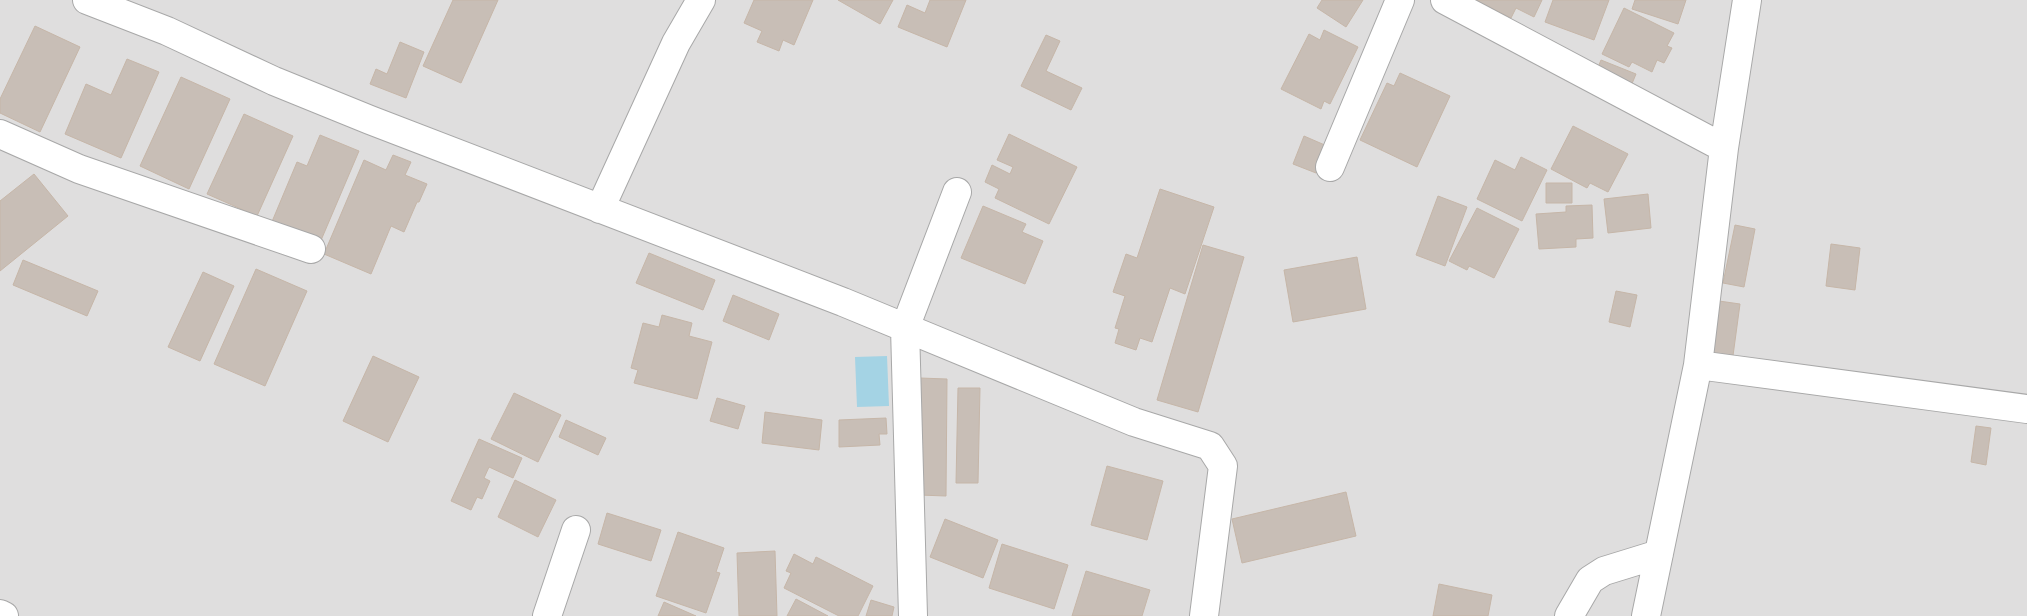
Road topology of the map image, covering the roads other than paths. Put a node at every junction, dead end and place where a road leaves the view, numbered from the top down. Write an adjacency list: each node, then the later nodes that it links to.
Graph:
1 (87, 0): 10 (street)
2 (702, 0): 10 (street)
3 (1400, 0): 8 (street)
4 (1445, 0): 7 (street)
5 (1747, 0): 7 (street)
6 (0, 134): 11 (street)
7 (1724, 148): 13 (street)
8 (1330, 168)
9 (957, 192): 12 (street)
10 (600, 209): 12 (street)
11 (311, 249)
12 (905, 328): 20 (street); 21 (street)
13 (1698, 365): 14 (street); 16 (street)
14 (2027, 409)
15 (576, 530): 19 (street)
16 (1659, 554): 22 (street); 23 (street)
17 (0, 614): 18 (street)
18 (4, 616)
19 (547, 616)
20 (913, 616)
21 (1204, 616)
22 (1569, 616)
23 (1646, 616)

